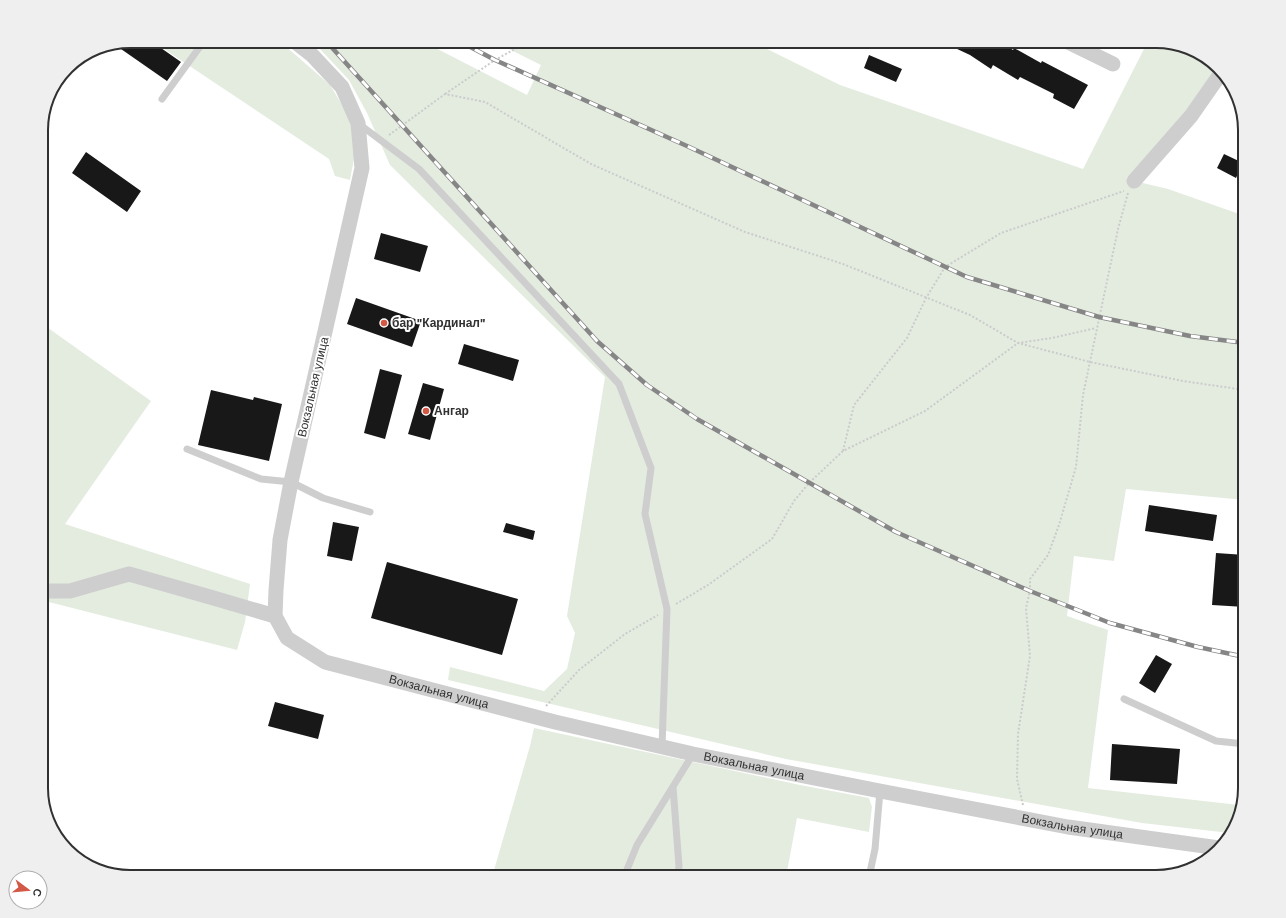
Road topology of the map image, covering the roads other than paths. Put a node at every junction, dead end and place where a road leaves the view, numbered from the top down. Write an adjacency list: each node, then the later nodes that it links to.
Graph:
1 (199, 48): 6 (lane)
2 (303, 48): 7 (street, Вокзальная улица)
3 (1081, 48): 4 (street)
4 (1114, 64)
5 (1218, 77): 8 (street)
6 (162, 99)
7 (358, 122): 10 (street, Вокзальная улица); 16 (lane)
8 (1134, 182)
9 (187, 449): 10 (lane)
10 (291, 482): 11 (lane); 13 (street, Вокзальная улица)
11 (370, 512)
12 (48, 591): 13 (street)
13 (275, 616): 16 (street, Вокзальная улица)
14 (1124, 698): 15 (lane)
15 (1238, 743)
16 (662, 746): 17 (street, Вокзальная улица)
17 (693, 754): 18 (lane); 19 (street, Вокзальная улица)
18 (673, 787): 21 (lane); 22 (lane)
19 (880, 791): 20 (street, Вокзальная улица); 23 (lane)
20 (1213, 847)
21 (627, 870)
22 (679, 870)
23 (870, 870)

